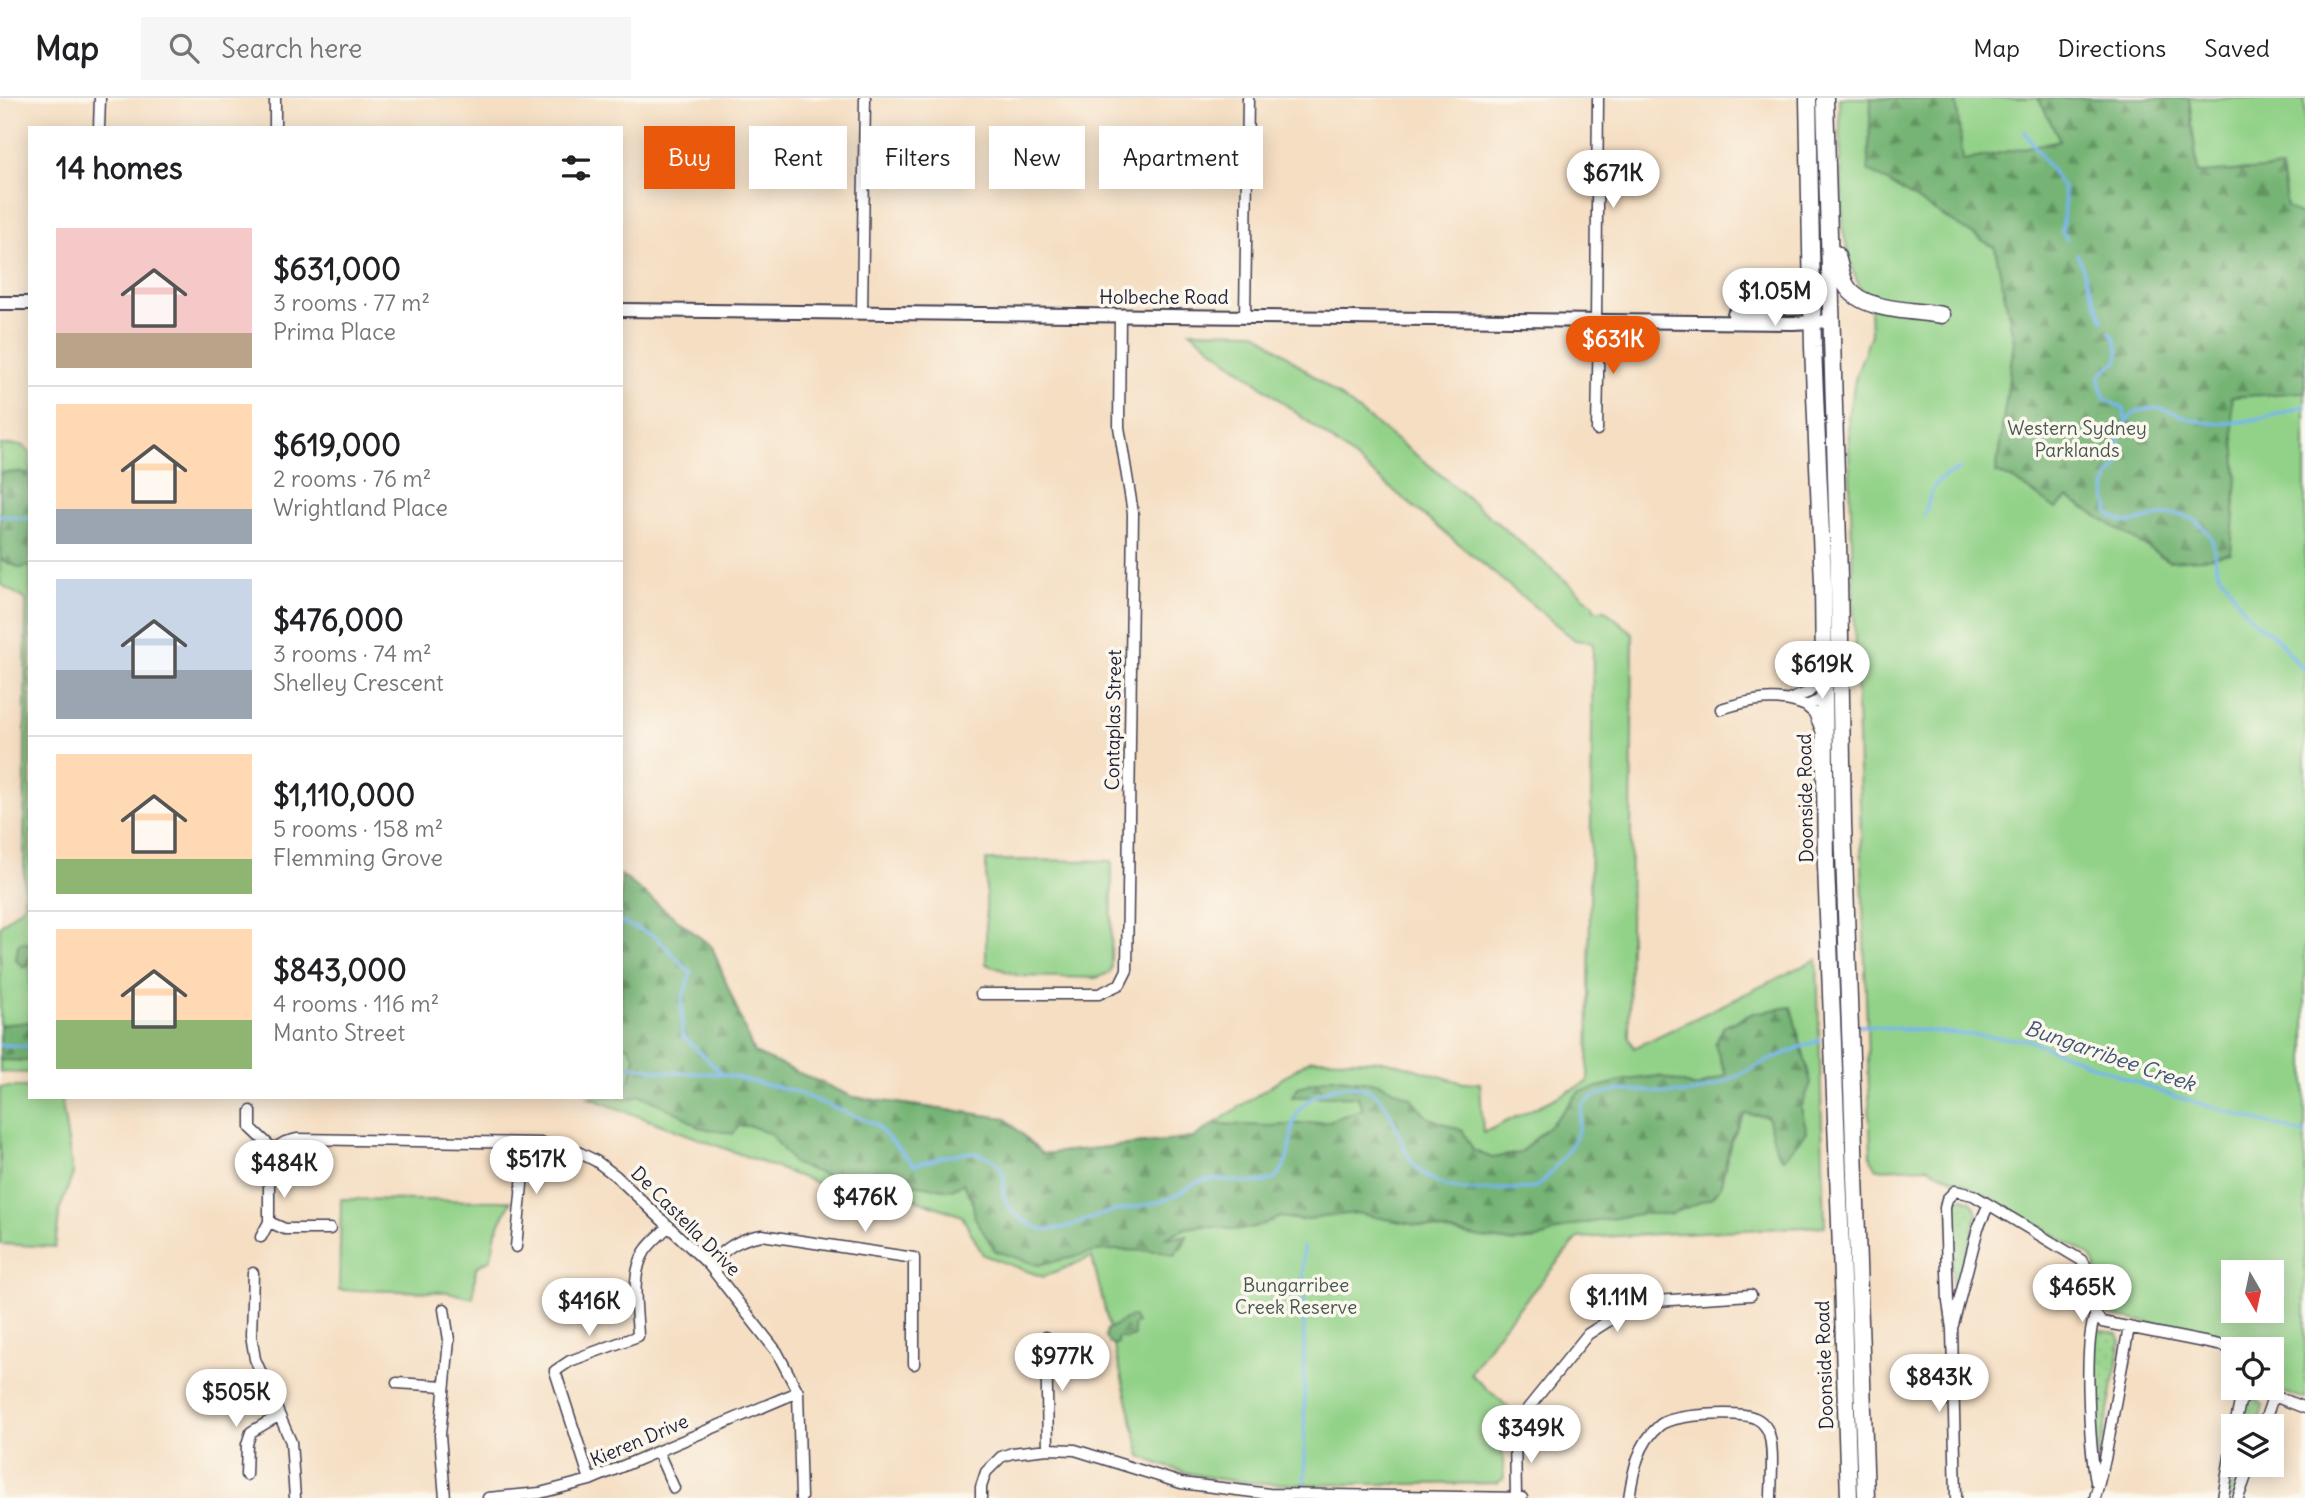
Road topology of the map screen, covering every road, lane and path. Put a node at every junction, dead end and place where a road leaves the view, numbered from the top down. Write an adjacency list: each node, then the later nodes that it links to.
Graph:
1 (100, 98): 8 (street)
2 (275, 98): 9 (street)
3 (865, 98): 15 (street)
4 (1248, 98): 18 (street)
5 (1598, 98): 19 (street)
6 (1808, 98): 11 (main road, Doonside Road)
7 (1825, 98): 10 (main road, Doonside Road)
8 (99, 126)
9 (275, 126)
10 (1830, 235): 17 (main road); 21 (main road, Doonside Road)
11 (1812, 281): 20 (street, Holbeche Road); 22 (main road, Doonside Road)
12 (0, 303): 13 (street)
13 (28, 303)
14 (623, 310): 15 (street, Holbeche Road)
15 (862, 313): 16 (street, Holbeche Road)
16 (1120, 315): 18 (street, Holbeche Road); 31 (street, Contaplas Street)
17 (1942, 315)
18 (1245, 317): 19 (street, Holbeche Road)
19 (1598, 321): 20 (street, Holbeche Road); 23 (street)
20 (1707, 321): 22 (street, Holbeche Road)
21 (1832, 321): 22 (street, Holbeche Road); 25 (main road, Doonside Road)
22 (1813, 322): 24 (main road, Doonside Road)
23 (1597, 430)
24 (1825, 669): 26 (main road, Doonside Road); 27 (street)
25 (1840, 676): 26 (street); 75 (main road, Doonside Road)
26 (1825, 698): 28 (street); 30 (main road, Doonside Road)
27 (1789, 700): 28 (street); 29 (street)
28 (1806, 706): 30 (street)
29 (1721, 709)
30 (1825, 741): 74 (main road, Doonside Road)
31 (981, 994)
32 (251, 1111): 34 (street)
33 (526, 1143): 34 (street, De Castella Drive); 37 (street, De Castella Drive); 40 (street)
34 (273, 1149): 36 (street)
35 (1988, 1206): 45 (street); 47 (street); 47 (street)
36 (269, 1222): 38 (street); 39 (street)
37 (668, 1226): 41 (street, De Castella Drive); 62 (street)
38 (330, 1229)
39 (261, 1237)
40 (516, 1247)
41 (709, 1265): 50 (street); 53 (street, De Castella Drive)
42 (253, 1273): 56 (street)
43 (1751, 1295): 70 (street)
44 (444, 1309): 52 (street)
45 (2095, 1316): 46 (street); 63 (street)
46 (2129, 1328): 49 (street); 63 (street)
47 (1952, 1329): 76 (street)
48 (1046, 1336): 57 (street)
49 (2221, 1346)
50 (914, 1364)
51 (397, 1383): 52 (street)
52 (444, 1386): 66 (street)
53 (799, 1392): 58 (street, Kieren Drive); 68 (street, De Castella Drive)
54 (2282, 1400): 55 (street)
55 (2305, 1408)
56 (278, 1416): 59 (street); 65 (street)
57 (1048, 1449): 69 (street); 70 (street)
58 (658, 1452): 62 (street, Kieren Drive); 64 (street)
59 (246, 1475)
60 (2227, 1477): 78 (street)
61 (2246, 1477): 79 (street)
62 (590, 1480): 67 (street, Kieren Drive)
63 (2097, 1486): 77 (street)
64 (674, 1488)
65 (295, 1498)
66 (445, 1498)
67 (488, 1498)
68 (801, 1498)
69 (981, 1498)
70 (1516, 1498): 71 (street)
71 (1522, 1498)
72 (1629, 1498): 73 (street)
73 (1771, 1498)
74 (1849, 1498)
75 (1866, 1498)
76 (1956, 1498)
77 (2095, 1498)
78 (2223, 1498)
79 (2238, 1498)

